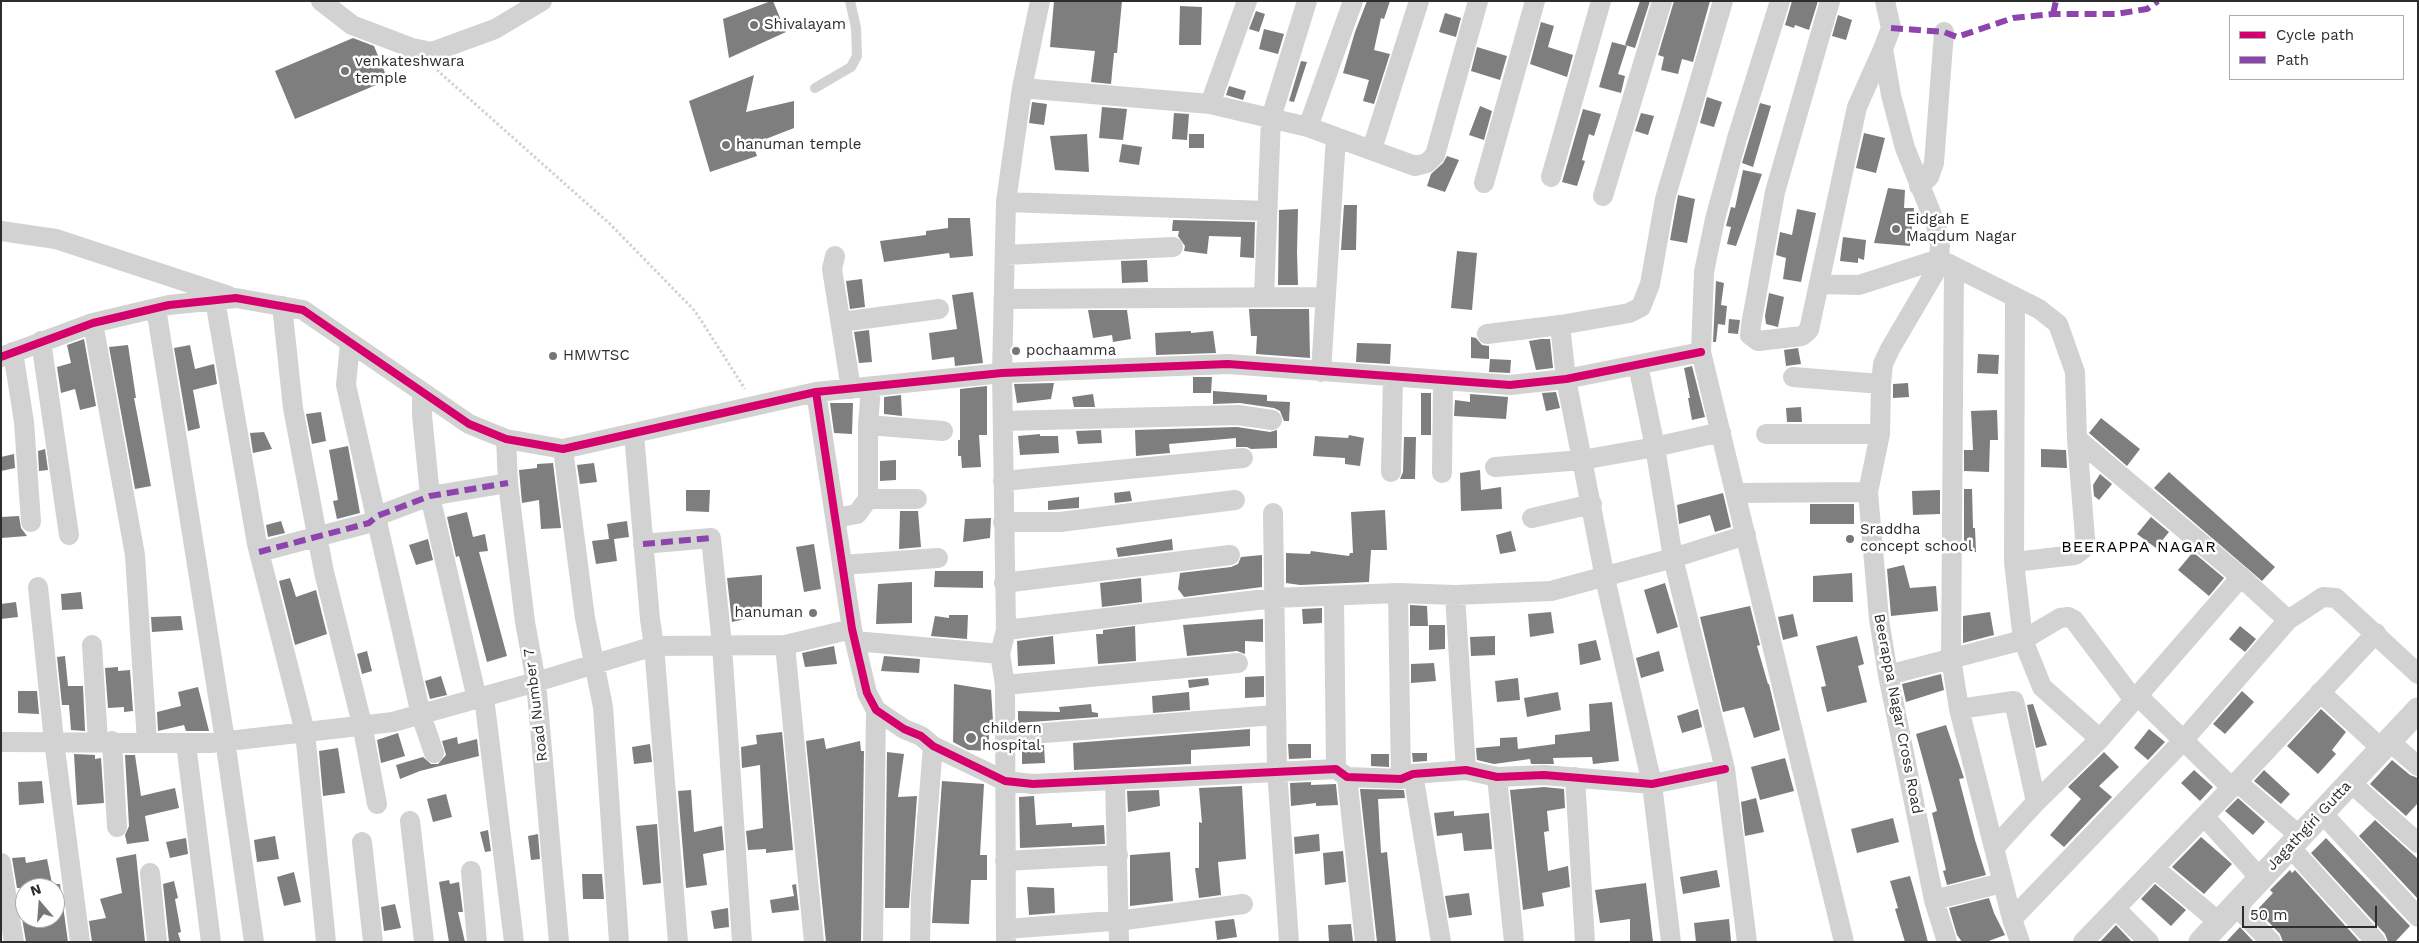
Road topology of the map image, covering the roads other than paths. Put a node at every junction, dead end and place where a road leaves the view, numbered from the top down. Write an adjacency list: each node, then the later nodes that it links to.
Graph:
1 (322, 1): 2 (street)
2 (542, 1)
3 (850, 1): 19 (lane)
4 (1040, 1): 20 (street)
5 (1247, 1): 21 (street)
6 (1307, 1): 22 (street)
7 (1353, 1): 23 (street)
8 (1419, 1): 25 (street)
9 (1478, 1): 25 (street)
10 (1535, 1): 27 (street)
11 (1601, 1): 26 (street)
12 (1662, 1): 29 (street)
13 (1723, 1): 49 (street)
14 (1780, 1): 53 (street)
15 (1830, 1): 37 (street)
16 (1885, 1): 18 (street, Beerappa Nagar Cross Road)
17 (1944, 32): 28 (street)
18 (1883, 50): 28 (street, Beerappa Nagar Cross Road); 37 (street)
19 (815, 88)
20 (1022, 88): 21 (street); 30 (street)
21 (1210, 104): 22 (street)
22 (1271, 118): 23 (street); 31 (street)
23 (1308, 127): 24 (street)
24 (1336, 137): 25 (street); 39 (street)
25 (1372, 149)
26 (1551, 176)
27 (1484, 183)
28 (1919, 186): 36 (street, Beerappa Nagar Cross Road)
29 (1603, 196)
30 (1006, 202): 31 (street); 34 (street)
31 (1266, 210): 38 (street)
32 (1, 231): 40 (street)
33 (1173, 246): 34 (street)
34 (1005, 255): 42 (street)
35 (835, 256): 47 (street)
36 (1946, 264): 37 (street); 41 (street); 62 (street, Beerappa Nagar Cross Road); 127 (street)
37 (1820, 284)
38 (1264, 297): 39 (street); 42 (street)
39 (1326, 297): 56 (street)
40 (236, 298): 43 (street); 44 (street)
41 (2015, 298): 76 (street); 107 (street)
42 (1004, 299): 57 (street)
43 (215, 300): 45 (street); 103 (street)
44 (282, 306): 52 (street); 101 (street)
45 (156, 308): 48 (street); 148 (street)
46 (939, 309): 47 (street)
47 (841, 322): 64 (street)
48 (93, 323): 51 (street); 153 (street)
49 (1560, 325): 50 (street); 60 (street)
50 (1487, 334)
51 (41, 341): 54 (street); 99 (street)
52 (350, 343): 66 (street); 94 (street)
53 (1701, 352): 55 (street); 71 (street)
54 (7, 354): 97 (street)
55 (1638, 364): 60 (street); 77 (street)
56 (1322, 372): 57 (street); 58 (street)
57 (1002, 373): 63 (street); 68 (street)
58 (1393, 376): 61 (street); 82 (street)
59 (1793, 377): 62 (street)
60 (1566, 379): 61 (street); 80 (street)
61 (1443, 381): 83 (street)
62 (1881, 384): 74 (street, Beerappa Nagar Cross Road)
63 (871, 387): 64 (street); 69 (street)
64 (851, 389): 65 (street)
65 (816, 392): 72 (street); 95 (street)
66 (422, 393): 75 (street); 88 (street)
67 (1272, 420): 68 (street)
68 (1002, 421): 84 (street)
69 (868, 425): 70 (street); 89 (street)
70 (942, 431)
71 (1721, 432): 77 (street); 87 (street)
72 (634, 434): 78 (street); 102 (street)
73 (1766, 434): 74 (street)
74 (1880, 434): 86 (street, Beerappa Nagar Cross Road)
75 (506, 439): 78 (street); 85 (street, Road Number 7)
76 (2078, 439): 107 (street); 109 (street)
77 (1655, 447): 80 (street); 106 (street)
78 (563, 449): 129 (street)
79 (1243, 458): 84 (street)
80 (1582, 460): 81 (street); 92 (street)
81 (1495, 467)
82 (1391, 472)
83 (1442, 473)
84 (1003, 481): 98 (street)
85 (508, 483): 88 (street); 132 (street, Road Number 7)
86 (1868, 492): 87 (street); 131 (street, Beerappa Nagar Cross Road)
87 (1735, 493): 100 (street)
88 (430, 496): 94 (street); 136 (street)
89 (868, 499): 90 (street); 95 (street)
90 (917, 499)
91 (1234, 500): 98 (street)
92 (1592, 504): 96 (street); 110 (street)
93 (1273, 513): 116 (street)
94 (376, 516): 101 (street); 142 (street)
95 (835, 518): 108 (street)
96 (1532, 518)
97 (31, 522)
98 (1003, 522): 111 (street)
99 (69, 535)
100 (1746, 535): 106 (street); 222 (street)
101 (317, 538): 103 (street); 144 (street)
102 (643, 544): 124 (street); 125 (street)
103 (259, 552): 145 (street)
104 (1230, 555): 111 (street)
105 (938, 558): 108 (street)
106 (1673, 558): 110 (street); 159 (street)
107 (2014, 562): 121 (street)
108 (842, 565): 120 (street)
109 (2241, 577): 117 (street); 137 (street)
110 (1606, 578): 114 (street); 169 (street)
111 (1004, 583): 118 (street)
112 (38, 587): 150 (street)
113 (1398, 592): 114 (street); 115 (street); 163 (street)
114 (1455, 595): 161 (street)
115 (1334, 596): 116 (street); 162 (street)
116 (1274, 598): 118 (street); 143 (street)
117 (2288, 620): 119 (street); 149 (street)
118 (1006, 630): 126 (street)
119 (2376, 633): 130 (street); 135 (street)
120 (853, 635): 122 (street); 126 (street); 140 (street)
121 (2023, 640): 127 (street); 134 (street); 137 (street)
122 (785, 644): 124 (street); 211 (street)
123 (92, 645): 151 (street)
124 (722, 645): 125 (street); 210 (street)
125 (654, 646): 129 (street); 209 (street)
126 (1000, 654): 133 (street)
127 (1951, 658): 131 (street); 139 (street)
128 (1238, 663): 133 (street)
129 (594, 664): 132 (street); 208 (street)
130 (2418, 674)
131 (1888, 675): 189 (street, Beerappa Nagar Cross Road)
132 (536, 682): 136 (street); 207 (street, Road Number 7)
133 (1005, 685): 146 (street)
134 (2042, 688): 138 (street); 147 (street)
135 (2320, 692): 155 (street); 170 (street)
136 (480, 698): 142 (street); 206 (street)
137 (2136, 698): 147 (street); 149 (street)
138 (2014, 701): 139 (street); 171 (street)
139 (1959, 709): 180 (street)
140 (876, 710): 156 (street); 212 (street)
141 (2418, 710): 155 (street, Jagathgiri Gutta)
142 (421, 715): 144 (street); 157 (street)
143 (1275, 715): 146 (street); 160 (street)
144 (362, 724): 145 (street); 172 (street)
145 (305, 732): 148 (street); 202 (street)
146 (1005, 736): 167 (street)
147 (2100, 739): 171 (street)
148 (225, 740): 154 (street); 201 (street)
149 (2184, 740): 170 (street); 194 (street)
150 (54, 741): 151 (street); 152 (street); 198 (street)
151 (105, 741): 153 (street); 176 (street)
152 (1, 742)
153 (147, 742): 154 (street)
154 (186, 744): 200 (street)
155 (2385, 745): 158 (street); 168 (street, Jagathgiri Gutta)
156 (933, 746): 167 (street); 213 (street)
157 (434, 753)
158 (2418, 766)
159 (1725, 769): 169 (street); 221 (street)
160 (1277, 770): 162 (street); 166 (street); 215 (street)
161 (1466, 770): 163 (street); 164 (street)
162 (1341, 773): 163 (street); 216 (street)
163 (1407, 776): 217 (street)
164 (1497, 777): 165 (street); 218 (street)
165 (1575, 777): 169 (street); 219 (street)
166 (1116, 780): 167 (street); 181 (street)
167 (1005, 781): 182 (street)
168 (2350, 782): 173 (street, Jagathgiri Gutta); 179 (street)
169 (1652, 784): 220 (street)
170 (2234, 785): 174 (street); 177 (street)
171 (2036, 802): 180 (street)
172 (378, 804)
173 (2322, 813): 177 (street, Jagathgiri Gutta); 193 (street)
174 (2204, 816): 184 (street); 187 (street)
175 (410, 821): 204 (street)
176 (117, 827)
177 (2295, 841): 187 (street, Jagathgiri Gutta); 229 (street)
178 (362, 842): 203 (street)
179 (2418, 843)
180 (1994, 848): 188 (street)
181 (1118, 856): 182 (street); 195 (street)
182 (1006, 862): 196 (street)
183 (1, 863): 197 (street)
184 (2154, 868): 191 (street); 192 (street)
185 (470, 871): 205 (street)
186 (150, 873): 199 (street)
187 (2260, 878): 192 (street, Jagathgiri Gutta)
188 (2002, 883): 189 (street); 194 (street)
189 (1934, 900): 223 (street, Beerappa Nagar Cross Road)
190 (1243, 904): 195 (street)
191 (2116, 909): 225 (street); 226 (street)
192 (2227, 913): 227 (street, Jagathgiri Gutta); 228 (street)
193 (2418, 917)
194 (2012, 919): 224 (street)
195 (1118, 920): 196 (street); 214 (street)
196 (1006, 935)
197 (14, 942)
198 (80, 942)
199 (157, 942)
200 (211, 942)
201 (254, 942)
202 (326, 942)
203 (372, 942)
204 (424, 942)
205 (477, 942)
206 (514, 942)
207 (559, 942)
208 (619, 942)
209 (678, 942)
210 (742, 942)
211 (814, 942)
212 (873, 942)
213 (920, 942)
214 (1119, 942)
215 (1289, 942)
216 (1365, 942)
217 (1441, 942)
218 (1514, 942)
219 (1585, 942)
220 (1671, 942)
221 (1747, 942)
222 (1844, 942)
223 (1948, 942)
224 (2020, 942)
225 (2083, 942)
226 (2149, 942)
227 (2201, 942)
228 (2271, 942)
229 (2376, 942)

